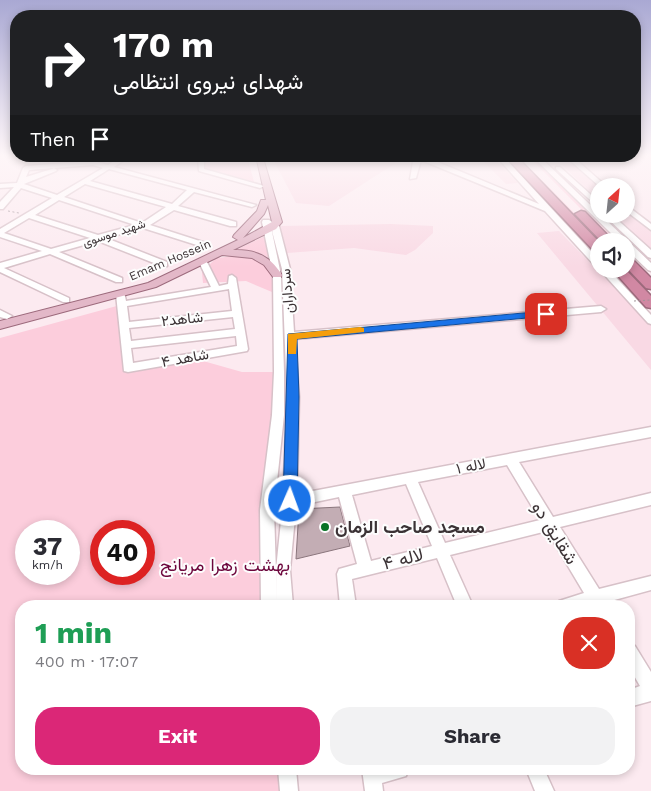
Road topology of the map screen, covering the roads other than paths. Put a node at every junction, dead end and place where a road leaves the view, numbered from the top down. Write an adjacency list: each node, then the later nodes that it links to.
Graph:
1 (13, 193): 18 (street)
2 (45, 193): 14 (street)
3 (67, 193): 14 (street)
4 (125, 193): 17 (street)
5 (189, 193): 17 (street, شهید موسوی)
6 (207, 193): 16 (street)
7 (262, 193): 15 (main road)
8 (269, 193): 25 (main road)
9 (506, 193): 20 (street)
10 (533, 193): 20 (street)
11 (545, 193): 19 (highway)
12 (559, 193): 28 (highway)
13 (573, 193): 29 (street)
14 (58, 198): 21 (street); 24 (street)
15 (264, 202): 25 (main road); 30 (main road)
16 (252, 205)
17 (174, 206): 23 (street); 24 (street, شهید موسوی)
18 (0, 208)
19 (561, 210): 20 (highway); 32 (highway)
20 (549, 211): 37 (street)
21 (28, 215): 27 (street); 31 (street)
22 (628, 223): 26 (street)
23 (233, 224)
24 (141, 225): 31 (street, شهید موسوی); 33 (street)
25 (270, 226): 30 (main road, Emam Hossein); 36 (main road, Emam Hossein); 44 (street); 59 (street, سرداران)
26 (642, 229): 38 (street)
27 (0, 233): 34 (street)
28 (599, 233)
29 (615, 233)
30 (238, 237): 51 (main road, Emam Hossein)
31 (100, 239): 34 (street, شهید موسوی); 40 (street)
32 (590, 240)
33 (204, 245)
34 (52, 252): 41 (street, شهید موسوی); 47 (street)
35 (635, 253): 42 (street)
36 (217, 255): 39 (main road, Emam Hossein); 44 (main road)
37 (590, 255)
38 (651, 255)
39 (203, 262): 49 (street); 50 (main road, Emam Hossein)
40 (164, 264)
41 (0, 267): 51 (street)
42 (651, 268)
43 (635, 269): 48 (highway)
44 (277, 275): 71 (street)
45 (611, 278): 56 (street)
46 (626, 278): 52 (highway)
47 (119, 280)
48 (651, 285)
49 (216, 288): 50 (street); 54 (street)
50 (123, 299): 55 (main road, Emam Hossein); 57 (street)
51 (66, 300): 55 (main road, Emam Hossein)
52 (651, 304)
53 (600, 309): 59 (street)
54 (238, 313): 57 (street, شاهد۲); 58 (street)
55 (2, 318)
56 (651, 321)
57 (126, 325): 60 (street)
58 (240, 332): 60 (street); 60 (street, شاهد ۴)
59 (291, 336): 66 (street, سرداران)
60 (126, 345)
61 (651, 432): 62 (street, لاله ۱)
62 (510, 459): 63 (street, لاله ۱); 67 (street, شقایق دو)
63 (410, 478): 64 (street, لاله ۱); 68 (street)
64 (344, 491): 66 (street, لاله ۱); 69 (street)
65 (651, 499): 67 (street, لاله ۴)
66 (290, 501): 72 (street, سرداران)
67 (550, 524): 68 (street, لاله ۴); 75 (street, شقایق دو)
68 (441, 550): 69 (street, لاله ۴); 74 (street)
69 (366, 568): 73 (street, لاله ۴)
70 (651, 584): 76 (street)
71 (269, 600)
72 (285, 600)
73 (347, 600)
74 (462, 600)
75 (597, 600)
76 (604, 600)
77 (635, 662): 78 (street)
78 (651, 690): 79 (street)
79 (635, 696)
80 (288, 775): 82 (street)
81 (538, 775): 83 (street)
82 (289, 791)
83 (545, 791)

